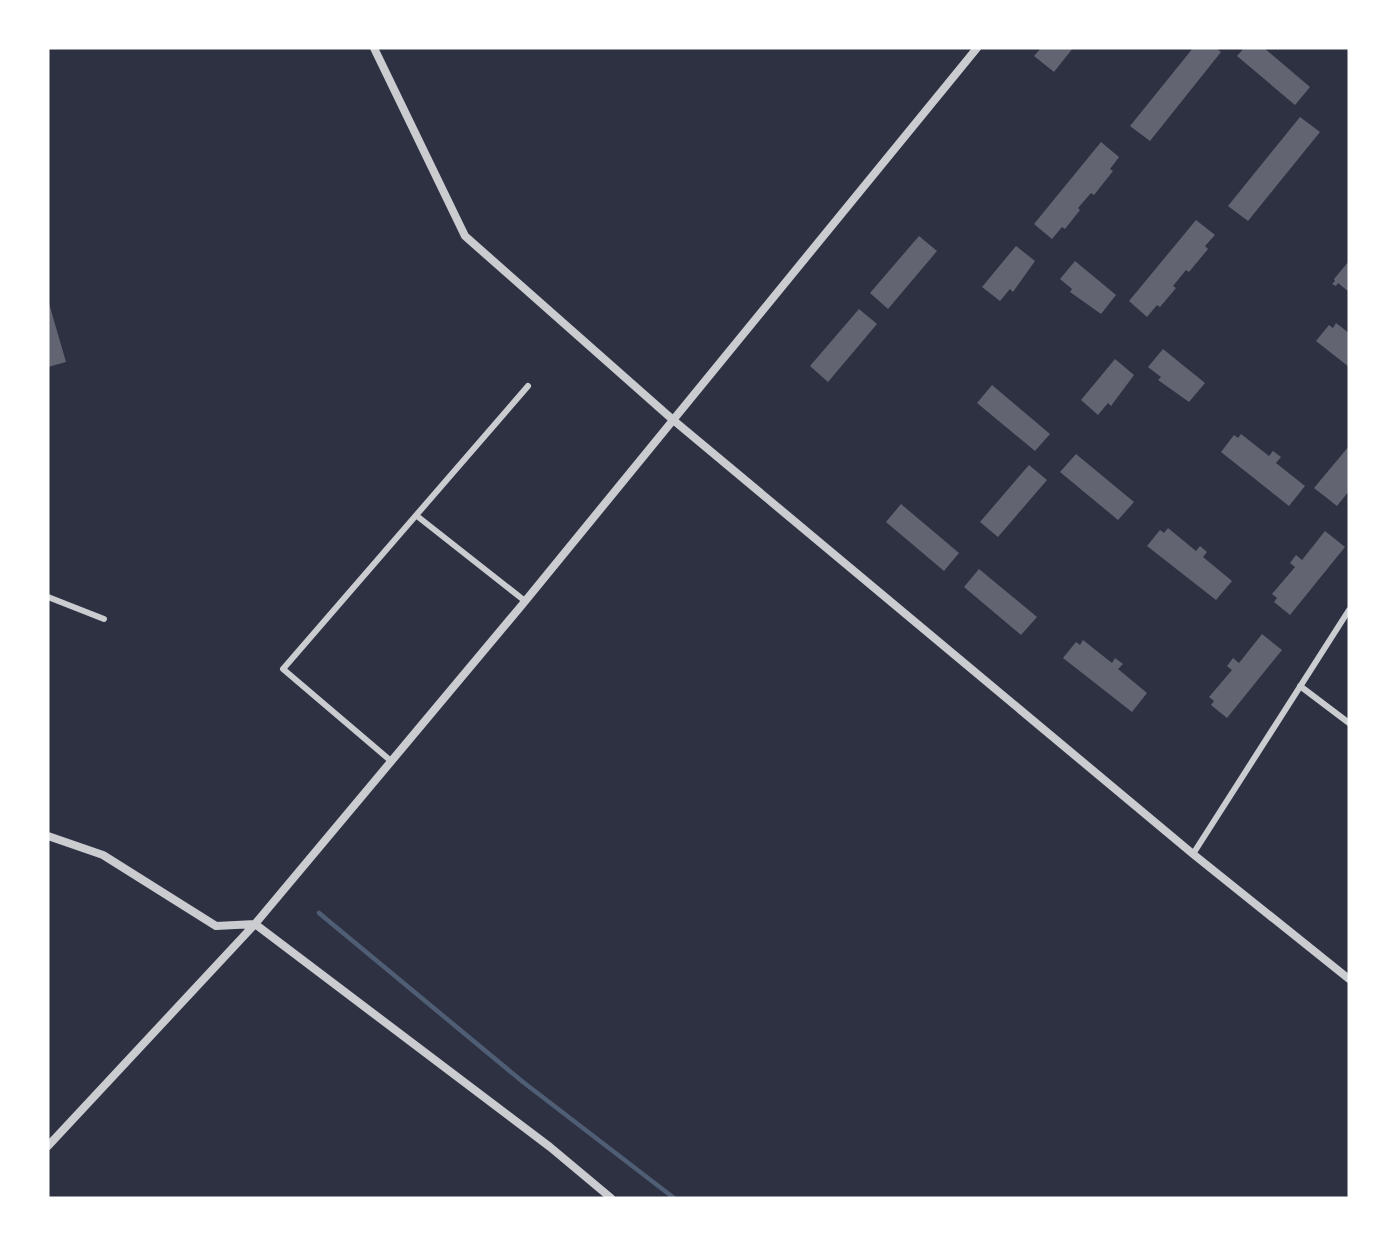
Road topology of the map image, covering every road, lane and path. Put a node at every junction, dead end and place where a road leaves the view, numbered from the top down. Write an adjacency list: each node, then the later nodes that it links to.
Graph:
1 (374, 48): 4 (street)
2 (977, 48): 4 (street)
3 (528, 386): 5 (street)
4 (672, 419): 7 (street); 14 (street)
5 (417, 516): 7 (street); 12 (street)
6 (48, 597): 9 (street)
7 (525, 601): 12 (street)
8 (1349, 610): 10 (street)
9 (104, 619)
10 (1300, 686): 11 (street); 14 (street)
11 (1349, 723)
12 (391, 761): 15 (street)
13 (48, 836): 15 (street)
14 (1193, 854): 16 (street)
15 (255, 924): 17 (street); 18 (street)
16 (1349, 979)
17 (48, 1146)
18 (611, 1198)

